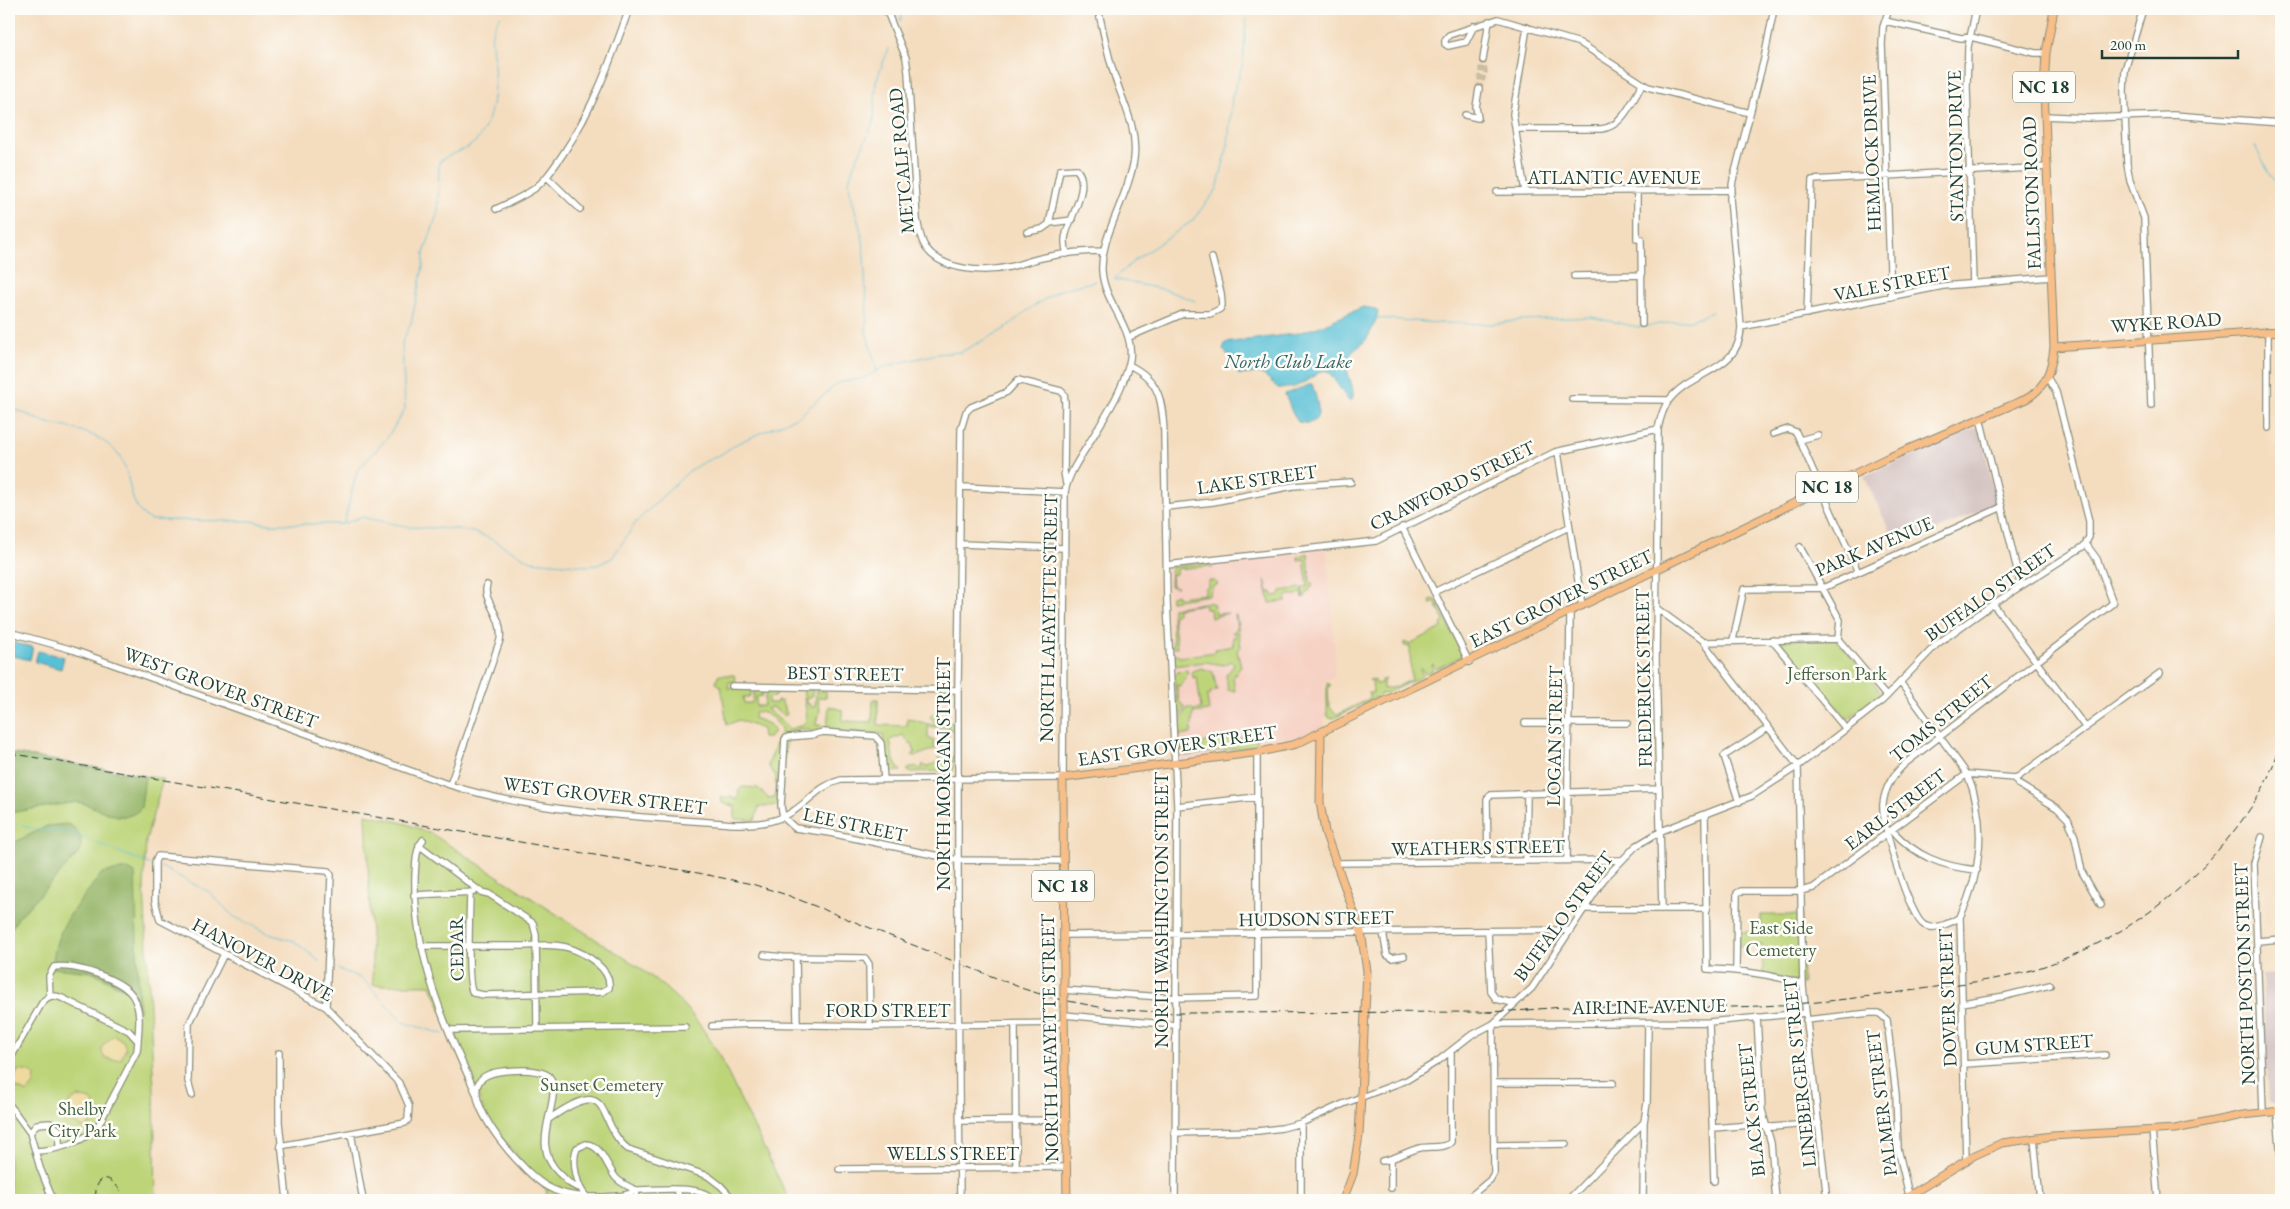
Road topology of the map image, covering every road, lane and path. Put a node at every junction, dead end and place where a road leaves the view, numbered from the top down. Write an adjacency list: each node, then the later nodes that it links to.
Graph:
1 (629, 9): 27 (street)
2 (886, 9): 38 (street, METCALF ROAD)
3 (1098, 9): 37 (street, NORTH LAFAYETTE STREET)
4 (1774, 9): 19 (street, FREDERICK STREET)
5 (1889, 9): 10 (street, HEMLOCK DRIVE)
6 (1976, 9): 13 (street, STANTON DRIVE)
7 (2054, 9): 14 (main road, FALLSTON ROAD / NC 18)
8 (2143, 9): 21 (street)
9 (1489, 21): 11 (street); 12 (street); 15 (street)
10 (1885, 21): 13 (street); 26 (street, HEMLOCK DRIVE)
11 (1471, 27): 11 (street)
12 (1526, 27): 16 (street); 23 (street)
13 (1971, 37): 14 (street); 25 (street, STANTON DRIVE)
14 (2046, 53): 20 (main road, FALLSTON ROAD / NC 18)
15 (1483, 60)
16 (1642, 84): 19 (street); 23 (street)
17 (1479, 89): 18 (street)
18 (1476, 108)
19 (1750, 113): 28 (street, FREDERICK STREET)
20 (2045, 116): 21 (street); 24 (main road, FALLSTON ROAD / NC 18)
21 (2125, 117): 22 (street); 51 (street)
22 (2281, 123)
23 (1516, 129): 30 (street)
24 (2047, 166): 25 (street); 42 (main road, FALLSTON ROAD / NC 18)
25 (1970, 172): 26 (street); 43 (street, STANTON DRIVE)
26 (1887, 176): 44 (street, HEMLOCK DRIVE); 45 (street)
27 (547, 177): 32 (street); 33 (street)
28 (1732, 190): 31 (street, ATLANTIC AVENUE); 47 (street, FREDERICK STREET)
29 (1497, 192): 30 (street, ATLANTIC AVENUE)
30 (1525, 192): 31 (street, ATLANTIC AVENUE)
31 (1637, 192): 40 (street)
32 (496, 209)
33 (580, 209)
34 (1072, 220): 35 (street); 35 (street); 38 (street)
35 (1050, 223): 36 (street)
36 (1027, 232)
37 (1104, 251): 38 (street, METCALF ROAD); 50 (street, NORTH LAFAYETTE STREET)
38 (1067, 254)
39 (1212, 258): 50 (street)
40 (1642, 275): 41 (street); 46 (street)
41 (1574, 276)
42 (2051, 277): 43 (street, VALE STREET); 52 (main road, FALLSTON ROAD / NC 18)
43 (1973, 284): 44 (street, VALE STREET)
44 (1891, 297): 45 (street, VALE STREET)
45 (1807, 314): 47 (street, VALE STREET)
46 (1642, 324)
47 (1741, 327): 56 (street, FREDERICK STREET)
48 (2268, 331): 49 (main road, WYKE ROAD); 51 (main road, WYKE ROAD); 59 (street)
49 (2281, 331)
50 (1128, 337): 53 (street, NORTH LAFAYETTE STREET)
51 (2148, 340): 52 (main road, WYKE ROAD); 57 (street)
52 (2054, 347): 54 (main road, FALLSTON ROAD / NC 18)
53 (1129, 365): 66 (street, NORTH LAFAYETTE STREET); 70 (street, NORTH WASHINGTON STREET)
54 (2047, 377): 58 (main road, EAST GROVER STREET / NC 18); 75 (street)
55 (1572, 399): 56 (street)
56 (1669, 400): 60 (street, FREDERICK STREET)
57 (2151, 405)
58 (1980, 418): 68 (main road, EAST GROVER STREET / NC 18); 71 (street)
59 (2268, 428)
60 (1658, 429): 64 (street, CRAWFORD STREET); 79 (street, FREDERICK STREET)
61 (1773, 434): 63 (street)
62 (1818, 435): 63 (street)
63 (1800, 440): 68 (street)
64 (1558, 452): 72 (street, CRAWFORD STREET); 73 (street)
65 (1351, 482): 70 (street, LAKE STREET)
66 (1066, 484): 67 (street, NORTH MORGAN STREET); 69 (street, NORTH LAFAYETTE STREET)
67 (962, 488): 69 (street); 74 (street, NORTH MORGAN STREET)
68 (1822, 489): 79 (main road, EAST GROVER STREET / NC 18); 80 (street)
69 (1064, 492): 77 (street, NORTH LAFAYETTE STREET)
70 (1166, 506): 78 (street, NORTH WASHINGTON STREET)
71 (2002, 507): 80 (street, PARK AVENUE); 82 (street)
72 (1402, 527): 78 (street, CRAWFORD STREET); 84 (street)
73 (1569, 527): 84 (street); 86 (street)
74 (961, 544): 77 (street); 99 (street, NORTH MORGAN STREET)
75 (2086, 544): 82 (street, BUFFALO STREET); 95 (street, TOMS STREET)
76 (1800, 547): 83 (street)
77 (1064, 548): 115 (street, NORTH LAFAYETTE STREET)
78 (1166, 565): 110 (street, NORTH WASHINGTON STREET)
79 (1657, 569): 86 (main road, EAST GROVER STREET / NC 18); 87 (street, FREDERICK STREET)
80 (1858, 572): 83 (street, PARK AVENUE)
81 (487, 585): 117 (street)
82 (2021, 586): 85 (street, BUFFALO STREET)
83 (1823, 588): 90 (street); 91 (street, PARK AVENUE)
84 (1434, 592): 94 (street)
85 (1993, 604): 95 (street); 97 (street, BUFFALO STREET)
86 (1582, 606): 88 (main road, EAST GROVER STREET / NC 18)
87 (1656, 608): 93 (street); 118 (street, FREDERICK STREET)
88 (1570, 612): 94 (main road, EAST GROVER STREET / NC 18); 103 (street, LOGAN STREET)
89 (9, 632): 117 (street, WEST GROVER STREET)
90 (1838, 639): 92 (street); 100 (street)
91 (1733, 640): 92 (street); 93 (street)
92 (1773, 640): 105 (street)
93 (1702, 642): 104 (street)
94 (1469, 662): 107 (main road, EAST GROVER STREET / NC 18)
95 (2035, 662): 106 (street); 108 (street, TOMS STREET)
96 (2160, 674): 106 (street)
97 (1900, 682): 100 (street, BUFFALO STREET); 108 (street, DOVER STREET)
98 (732, 686): 99 (street, BEST STREET)
99 (958, 690): 114 (street, NORTH MORGAN STREET)
100 (1886, 696): 105 (street, BUFFALO STREET)
101 (1525, 723): 103 (street)
102 (1627, 723): 103 (street)
103 (1569, 724): 120 (street, LOGAN STREET)
104 (1768, 728): 111 (street); 122 (street)
105 (1846, 728): 111 (street, BUFFALO STREET)
106 (2086, 728): 116 (street)
107 (1321, 733): 109 (main road, EAST GROVER STREET / NC 18); 137 (main road)
108 (1939, 737): 112 (street, DOVER STREET); 127 (street, TOMS STREET)
109 (1257, 752): 110 (main road, EAST GROVER STREET / NC 18); 121 (street)
110 (1176, 762): 115 (main road, EAST GROVER STREET / NC 18); 123 (street, NORTH WASHINGTON STREET)
111 (1798, 766): 122 (street, BUFFALO STREET); 139 (street, LINEBERGER STREET)
112 (1967, 774): 116 (street, EARL STREET); 127 (street, EARL STREET); 138 (street, DOVER STREET)
113 (884, 778): 114 (street, WEST GROVER STREET); 125 (street, WEST GROVER STREET); 125 (street, LEE STREET)
114 (958, 778): 115 (street, WEST GROVER STREET); 131 (street, NORTH MORGAN STREET)
115 (1063, 778): 134 (main road, NORTH LAFAYETTE STREET / NC 18)
116 (2014, 778): 143 (street)
117 (450, 785): 125 (street, WEST GROVER STREET)
118 (1659, 789): 120 (street); 126 (street, FREDERICK STREET)
119 (1526, 793): 120 (street); 135 (street); 136 (street)
120 (1568, 793): 132 (street, LOGAN STREET)
121 (1258, 797): 123 (street); 152 (street)
122 (1739, 802): 124 (street, BUFFALO STREET)
123 (1177, 806): 153 (street, NORTH WASHINGTON STREET)
124 (1705, 814): 126 (street, BUFFALO STREET); 145 (street)
125 (783, 817): 131 (street, LEE STREET)
126 (1661, 831): 133 (street, BUFFALO STREET); 146 (street, FREDERICK STREET)
127 (1890, 832): 138 (street); 139 (street, EARL STREET); 147 (street, TOMS STREET)
128 (2262, 837): 156 (street, NORTH POSTON STREET)
129 (423, 840): 130 (street)
130 (419, 845): 141 (street); 142 (street)
131 (957, 860): 134 (street, LEE STREET); 182 (street, NORTH MORGAN STREET, bridge)
132 (1567, 860): 133 (street, WEATHERS STREET); 136 (street, WEATHERS STREET)
133 (1621, 860): 144 (street, BUFFALO STREET)
134 (1063, 861): 154 (main road, NORTH LAFAYETTE STREET / NC 18)
135 (1488, 861): 136 (street, WEATHERS STREET); 137 (street, WEATHERS STREET)
136 (1526, 861)
137 (1335, 862): 150 (main road)
138 (1977, 870): 147 (street, DOVER STREET)
139 (1800, 891): 164 (street); 165 (street, LINEBERGER STREET)
140 (470, 892): 141 (street); 142 (street); 158 (street, CEDAR)
141 (481, 892): 159 (street)
142 (414, 894): 157 (street)
143 (2101, 905)
144 (1584, 909): 146 (street); 148 (street, BUFFALO STREET)
145 (1707, 909): 146 (street); 164 (street)
146 (1662, 910)
147 (1960, 917): 172 (street, DOVER STREET)
148 (1570, 930): 149 (street, HUDSON STREET); 171 (street, BUFFALO STREET)
149 (1488, 931): 151 (street, HUDSON STREET); 171 (street)
150 (1361, 932): 151 (street, HUDSON STREET); 152 (street, HUDSON STREET); 199 (main road)
151 (1383, 932): 162 (street)
152 (1257, 933): 153 (street, HUDSON STREET); 170 (street)
153 (1177, 934): 154 (street, HUDSON STREET); 170 (street, NORTH WASHINGTON STREET)
154 (1063, 935): 167 (main road, NORTH LAFAYETTE STREET / NC 18)
155 (2281, 939): 156 (street)
156 (2258, 941): 203 (street, NORTH POSTON STREET)
157 (421, 946): 158 (street); 189 (street)
158 (470, 946): 159 (street); 168 (street, CEDAR)
159 (536, 946): 168 (street); 168 (street)
160 (224, 954): 173 (street, HANOVER DRIVE); 173 (street, HANOVER DRIVE); 198 (street)
161 (764, 954): 163 (street)
162 (1404, 956)
163 (796, 957): 180 (street); 186 (street)
164 (1736, 970): 165 (street)
165 (1803, 984): 177 (street, LINEBERGER STREET)
166 (2050, 985): 172 (street)
167 (1064, 992): 170 (street); 175 (main road, NORTH LAFAYETTE STREET / NC 18, bridge)
168 (537, 994): 188 (street)
169 (50, 996): 190 (street); 190 (street); 194 (street)
170 (1176, 998): 184 (street, NORTH WASHINGTON STREET)
171 (1514, 1003): 181 (street, BUFFALO STREET)
172 (1962, 1003): 195 (street, DOVER STREET)
173 (326, 1007): 215 (street, HANOVER DRIVE)
174 (1877, 1013): 177 (street, AIRLINE AVENUE); 236 (street, PALMER STREET)
175 (1064, 1016): 183 (street, FORD STREET); 184 (street, FORD STREET); 205 (main road, NORTH LAFAYETTE STREET / NC 18)
176 (1757, 1017): 177 (street, AIRLINE AVENUE); 178 (street, AIRLINE AVENUE); 211 (street, BLACK STREET)
177 (1806, 1017): 209 (street, LINEBERGER STREET)
178 (1709, 1022): 179 (street, AIRLINE AVENUE); 212 (street)
179 (1648, 1023): 181 (street, AIRLINE AVENUE); 208 (street)
180 (797, 1024): 185 (street, FORD STREET); 186 (street, FORD STREET)
181 (1494, 1024): 191 (street); 196 (street)
182 (958, 1025): 183 (street, FORD STREET); 186 (street, FORD STREET); 206 (street, NORTH MORGAN STREET)
183 (1015, 1025): 207 (street)
184 (1175, 1025): 216 (street, NORTH WASHINGTON STREET)
185 (712, 1026)
186 (870, 1026)
187 (685, 1027): 188 (street)
188 (537, 1029): 189 (street)
189 (449, 1030): 200 (street)
190 (138, 1041): 221 (street)
191 (1451, 1051): 199 (street); 224 (street)
192 (280, 1053): 220 (street)
193 (2105, 1055): 195 (street, GUM STREET)
194 (9, 1061)
195 (1964, 1064): 226 (street, DOVER STREET)
196 (1495, 1083): 197 (street); 218 (street)
197 (1613, 1083)
198 (192, 1095)
199 (1361, 1098): 210 (street); 249 (main road)
200 (479, 1100): 204 (street); 237 (street)
201 (9, 1104): 214 (street)
202 (2279, 1111): 203 (main road); 223 (street)
203 (2263, 1112): 213 (main road)
204 (549, 1119): 232 (street); 244 (street)
205 (1066, 1120): 207 (street); 227 (main road, NORTH LAFAYETTE STREET / NC 18)
206 (960, 1121): 207 (street); 230 (street, NORTH MORGAN STREET)
207 (1016, 1121): 229 (street)
208 (1644, 1122): 251 (street); 252 (street)
209 (1819, 1123): 211 (street); 254 (street, LINEBERGER STREET)
210 (1301, 1124): 216 (street); 248 (street)
211 (1766, 1126): 212 (street); 253 (street, BLACK STREET)
212 (1713, 1128): 231 (street)
213 (2152, 1130): 217 (main road); 257 (street)
214 (30, 1133): 221 (street); 222 (street)
215 (350, 1133): 220 (street); 240 (street)
216 (1174, 1133): 247 (street, NORTH WASHINGTON STREET)
217 (2034, 1138): 226 (main road); 256 (street)
218 (1495, 1144): 219 (street); 250 (street)
219 (1566, 1144)
220 (280, 1146): 239 (street)
221 (59, 1147): 222 (street)
222 (36, 1151): 238 (street)
223 (2281, 1159)
224 (1391, 1160): 225 (street); 233 (street)
225 (1382, 1161)
226 (1966, 1161): 236 (main road)
227 (1066, 1167): 229 (street, WELLS STREET); 246 (main road, NORTH LAFAYETTE STREET / NC 18)
228 (839, 1168): 230 (street, WELLS STREET)
229 (1016, 1168): 230 (street, WELLS STREET)
230 (959, 1169): 245 (street, NORTH MORGAN STREET)
231 (1714, 1181)
232 (580, 1188): 234 (street); 237 (street)
233 (1391, 1188)
234 (636, 1190): 235 (street); 237 (street); 241 (street)
235 (676, 1190): 242 (street); 243 (street)
236 (1909, 1195): 255 (main road)
237 (587, 1197)
238 (53, 1200)
239 (287, 1200)
240 (362, 1200)
241 (637, 1200)
242 (680, 1200)
243 (713, 1200)
244 (734, 1200)
245 (960, 1200)
246 (1067, 1200)
247 (1175, 1200)
248 (1301, 1200)
249 (1343, 1200)
250 (1466, 1200)
251 (1568, 1200)
252 (1643, 1200)
253 (1776, 1200)
254 (1827, 1200)
255 (1902, 1200)
256 (2040, 1200)
257 (2158, 1200)

